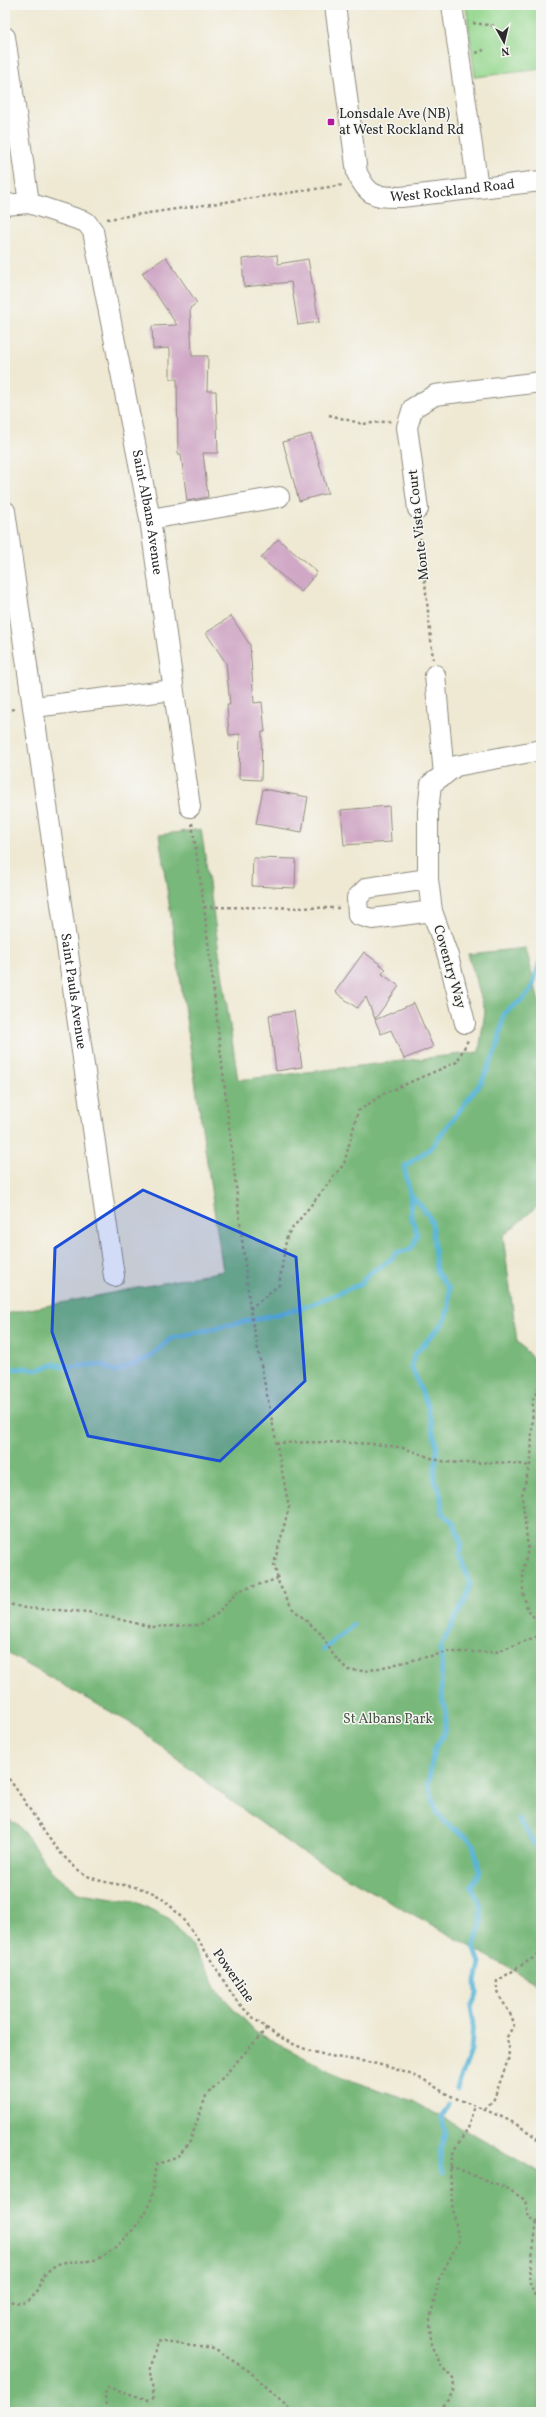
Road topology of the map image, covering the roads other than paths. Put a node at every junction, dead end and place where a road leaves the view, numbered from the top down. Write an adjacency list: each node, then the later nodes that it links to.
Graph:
1 (335, 5): 5 (street, West Rockland Road)
2 (453, 12): 5 (street)
3 (5, 38): 6 (street)
4 (541, 181): 5 (street, West Rockland Road)
5 (478, 188)
6 (29, 202): 7 (street); 12 (street, Saint Albans Avenue)
7 (5, 205)
8 (541, 382): 10 (street, Monte Vista Court)
9 (279, 497): 12 (street)
10 (418, 508)
11 (5, 511): 15 (street, Saint Pauls Avenue)
12 (150, 519): 14 (street, Saint Albans Avenue)
13 (435, 675): 17 (street)
14 (173, 690): 15 (street); 18 (street, Saint Albans Avenue)
15 (34, 707): 22 (street, Saint Pauls Avenue)
16 (541, 750): 17 (street, Coventry Way)
17 (444, 775): 19 (street, Coventry Way)
18 (190, 807)
19 (428, 879): 20 (street, Coventry Way); 20 (street, Coventry Way)
20 (432, 911): 21 (street, Coventry Way)
21 (465, 1023)
22 (114, 1276)

